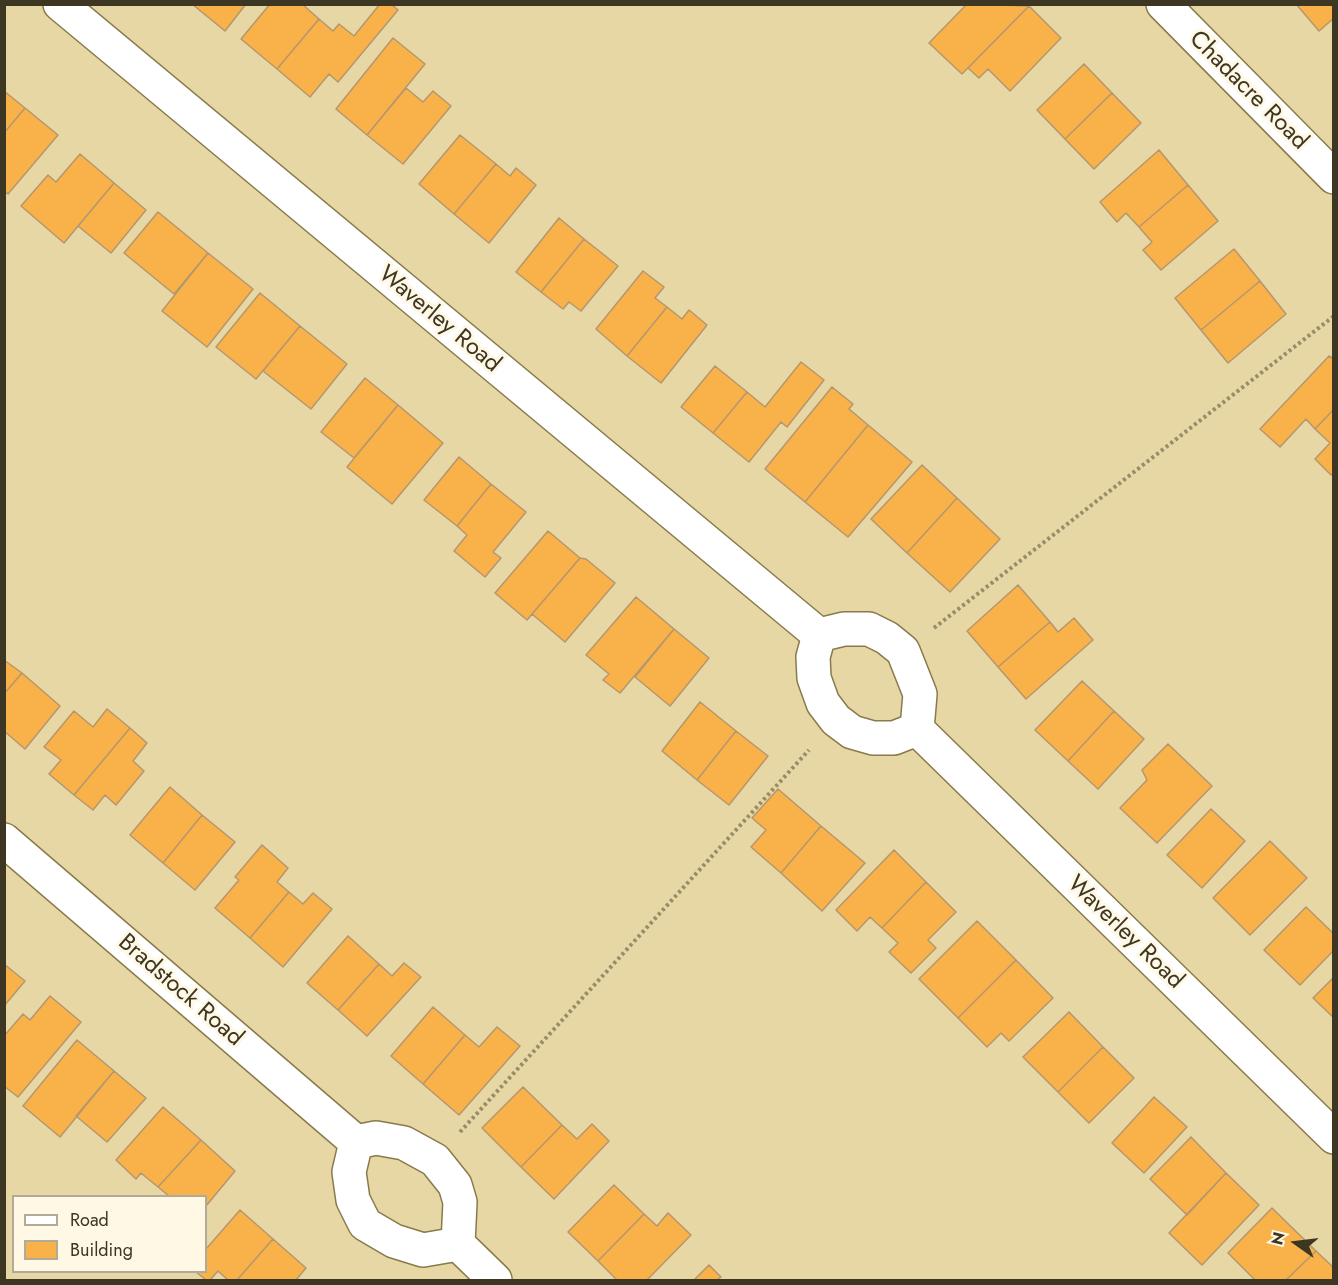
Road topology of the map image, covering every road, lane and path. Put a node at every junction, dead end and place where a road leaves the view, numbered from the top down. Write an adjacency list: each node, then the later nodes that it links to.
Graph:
1 (60, 4): 5 (street, Waverley Road)
2 (1163, 4): 3 (street, Chadacre Road)
3 (1334, 177)
4 (1334, 316): 6 (path)
5 (819, 635): 6 (street); 7 (street)
6 (903, 651): 8 (street)
7 (836, 720): 8 (street); 12 (path)
8 (917, 729): 10 (street, Waverley Road)
9 (4, 840): 11 (street, Bradstock Road)
10 (1334, 1137)
11 (356, 1142): 12 (street); 13 (street)
12 (435, 1160): 13 (street)
13 (458, 1244): 14 (street)
14 (495, 1281)

